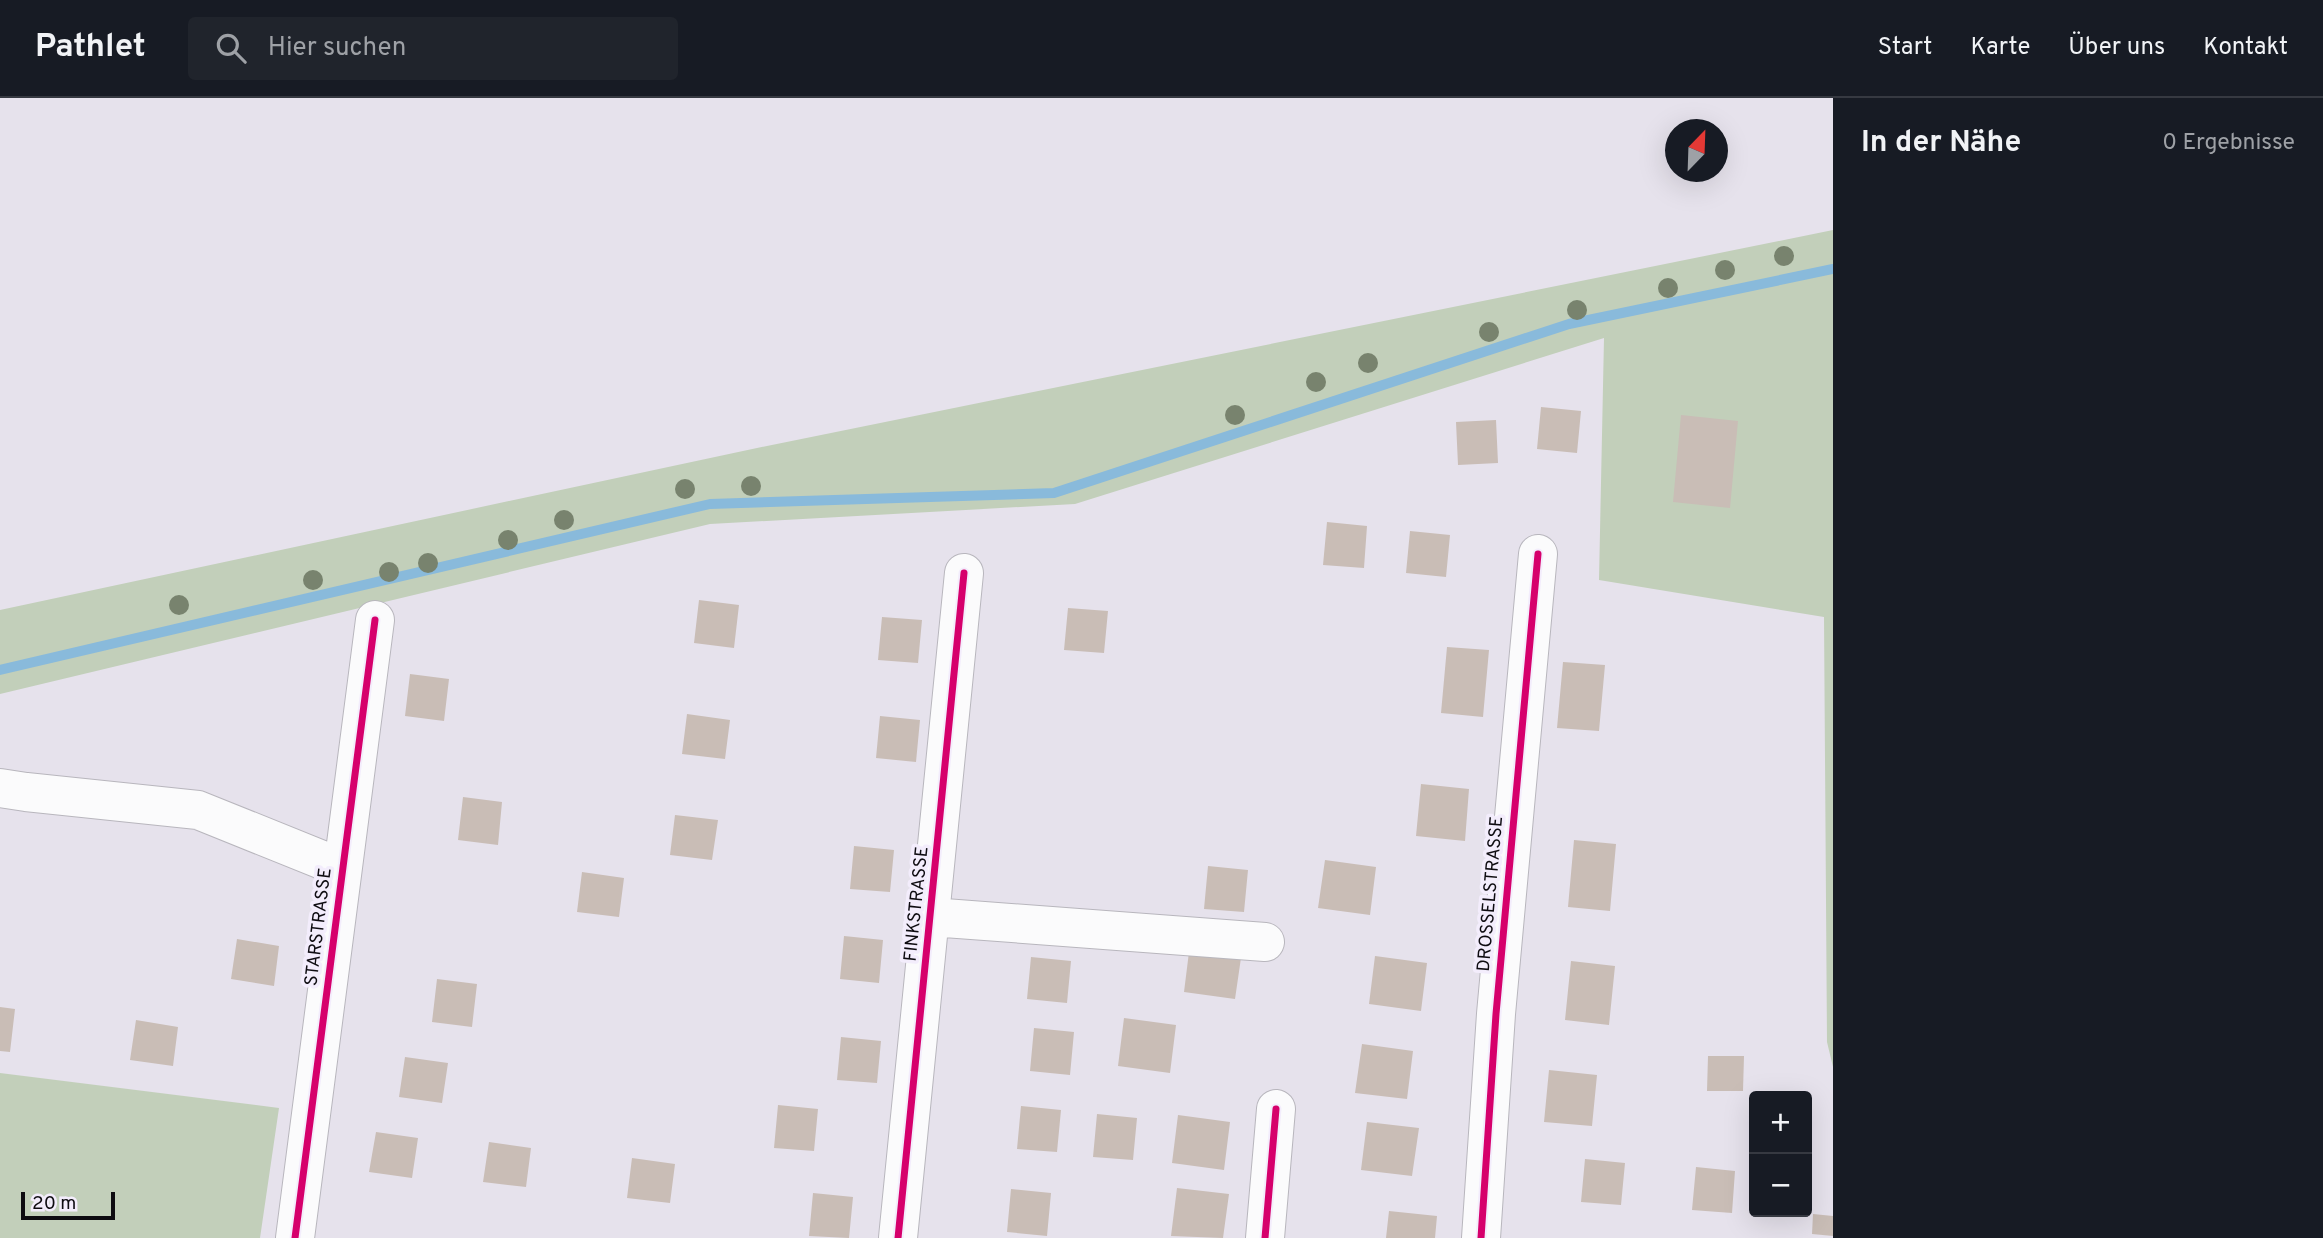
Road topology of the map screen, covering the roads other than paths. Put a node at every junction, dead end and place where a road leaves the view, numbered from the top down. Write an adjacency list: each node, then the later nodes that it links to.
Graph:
1 (1538, 554): 12 (street, DROSSELSTRASSE)
2 (964, 573): 6 (street, FINKSTRASSE)
3 (375, 620): 5 (street, STARSTRASSE)
4 (0, 788): 5 (street)
5 (342, 868): 9 (street, STARSTRASSE)
6 (932, 917): 7 (street); 10 (street, FINKSTRASSE)
7 (1265, 942)
8 (1276, 1109): 11 (street)
9 (295, 1238)
10 (898, 1238)
11 (1265, 1238)
12 (1481, 1238)

